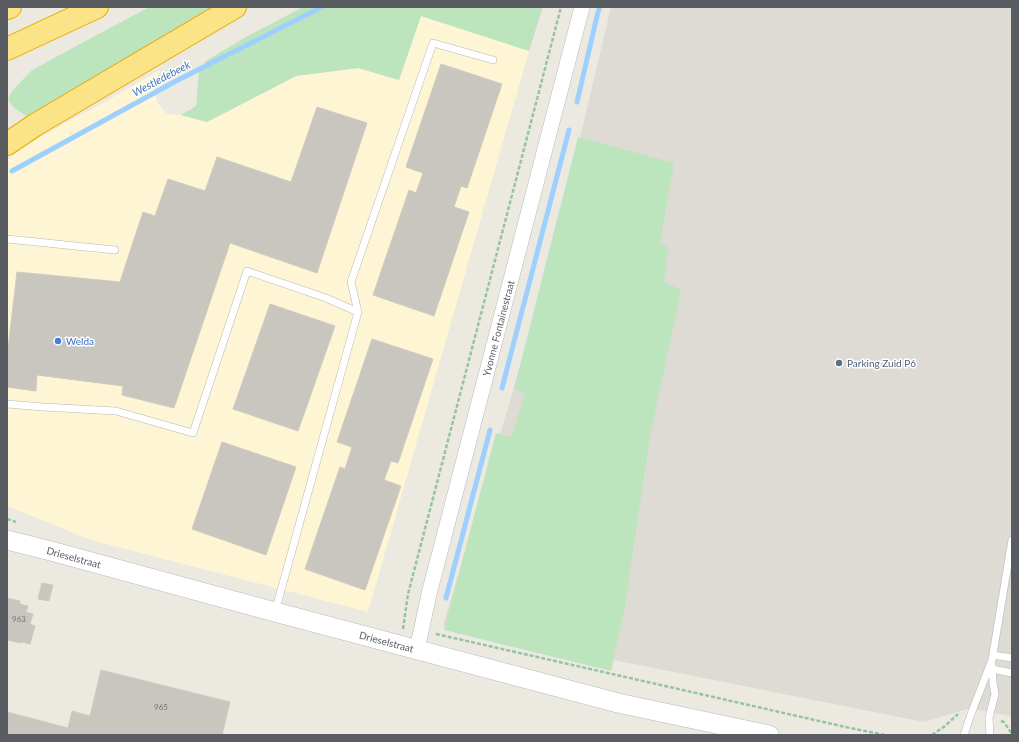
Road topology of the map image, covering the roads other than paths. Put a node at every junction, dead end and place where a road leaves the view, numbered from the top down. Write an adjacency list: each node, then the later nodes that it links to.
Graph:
1 (97, 7): 4 (highway)
2 (235, 7): 6 (highway)
3 (582, 7): 14 (street, Yvonne Fontainestraat)
4 (11, 47)
5 (493, 60): 9 (lane)
6 (7, 144)
7 (7, 239): 8 (lane)
8 (115, 250)
9 (358, 312): 10 (lane); 13 (lane)
10 (7, 404)
11 (7, 540): 13 (street, Drieselstraat)
12 (1012, 541): 15 (lane)
13 (275, 612): 14 (street, Drieselstraat)
14 (418, 650): 19 (street, Drieselstraat)
15 (992, 658): 16 (lane); 17 (lane); 20 (lane)
16 (1012, 658)
17 (992, 669): 18 (lane); 21 (lane)
18 (1012, 673)
19 (769, 735)
20 (964, 735)
21 (990, 735)

